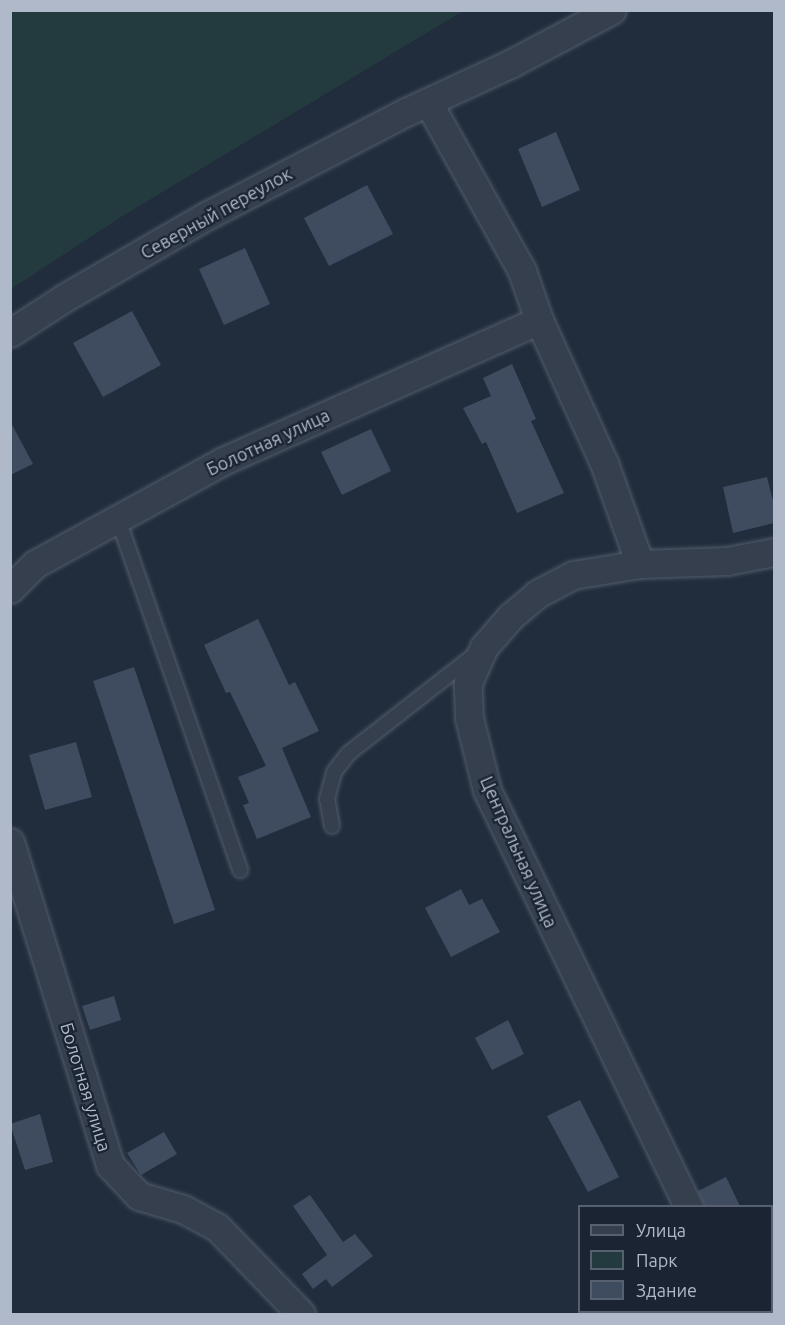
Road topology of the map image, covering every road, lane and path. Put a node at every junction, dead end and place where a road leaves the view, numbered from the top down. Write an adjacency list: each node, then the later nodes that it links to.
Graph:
1 (612, 10): 2 (street, Северный переулок)
2 (428, 102): 3 (street); 4 (street, Северный переулок)
3 (539, 320): 5 (street, Болотная улица); 7 (street)
4 (10, 333)
5 (118, 519): 8 (street, Болотная улица); 12 (lane)
6 (774, 552): 7 (street, Центральная улица)
7 (640, 564): 9 (street, Центральная улица)
8 (10, 589)
9 (484, 647): 10 (lane); 13 (street, Центральная улица)
10 (332, 826)
11 (10, 842): 14 (street, Болотная улица)
12 (240, 870)
13 (688, 1205)
14 (301, 1314)

